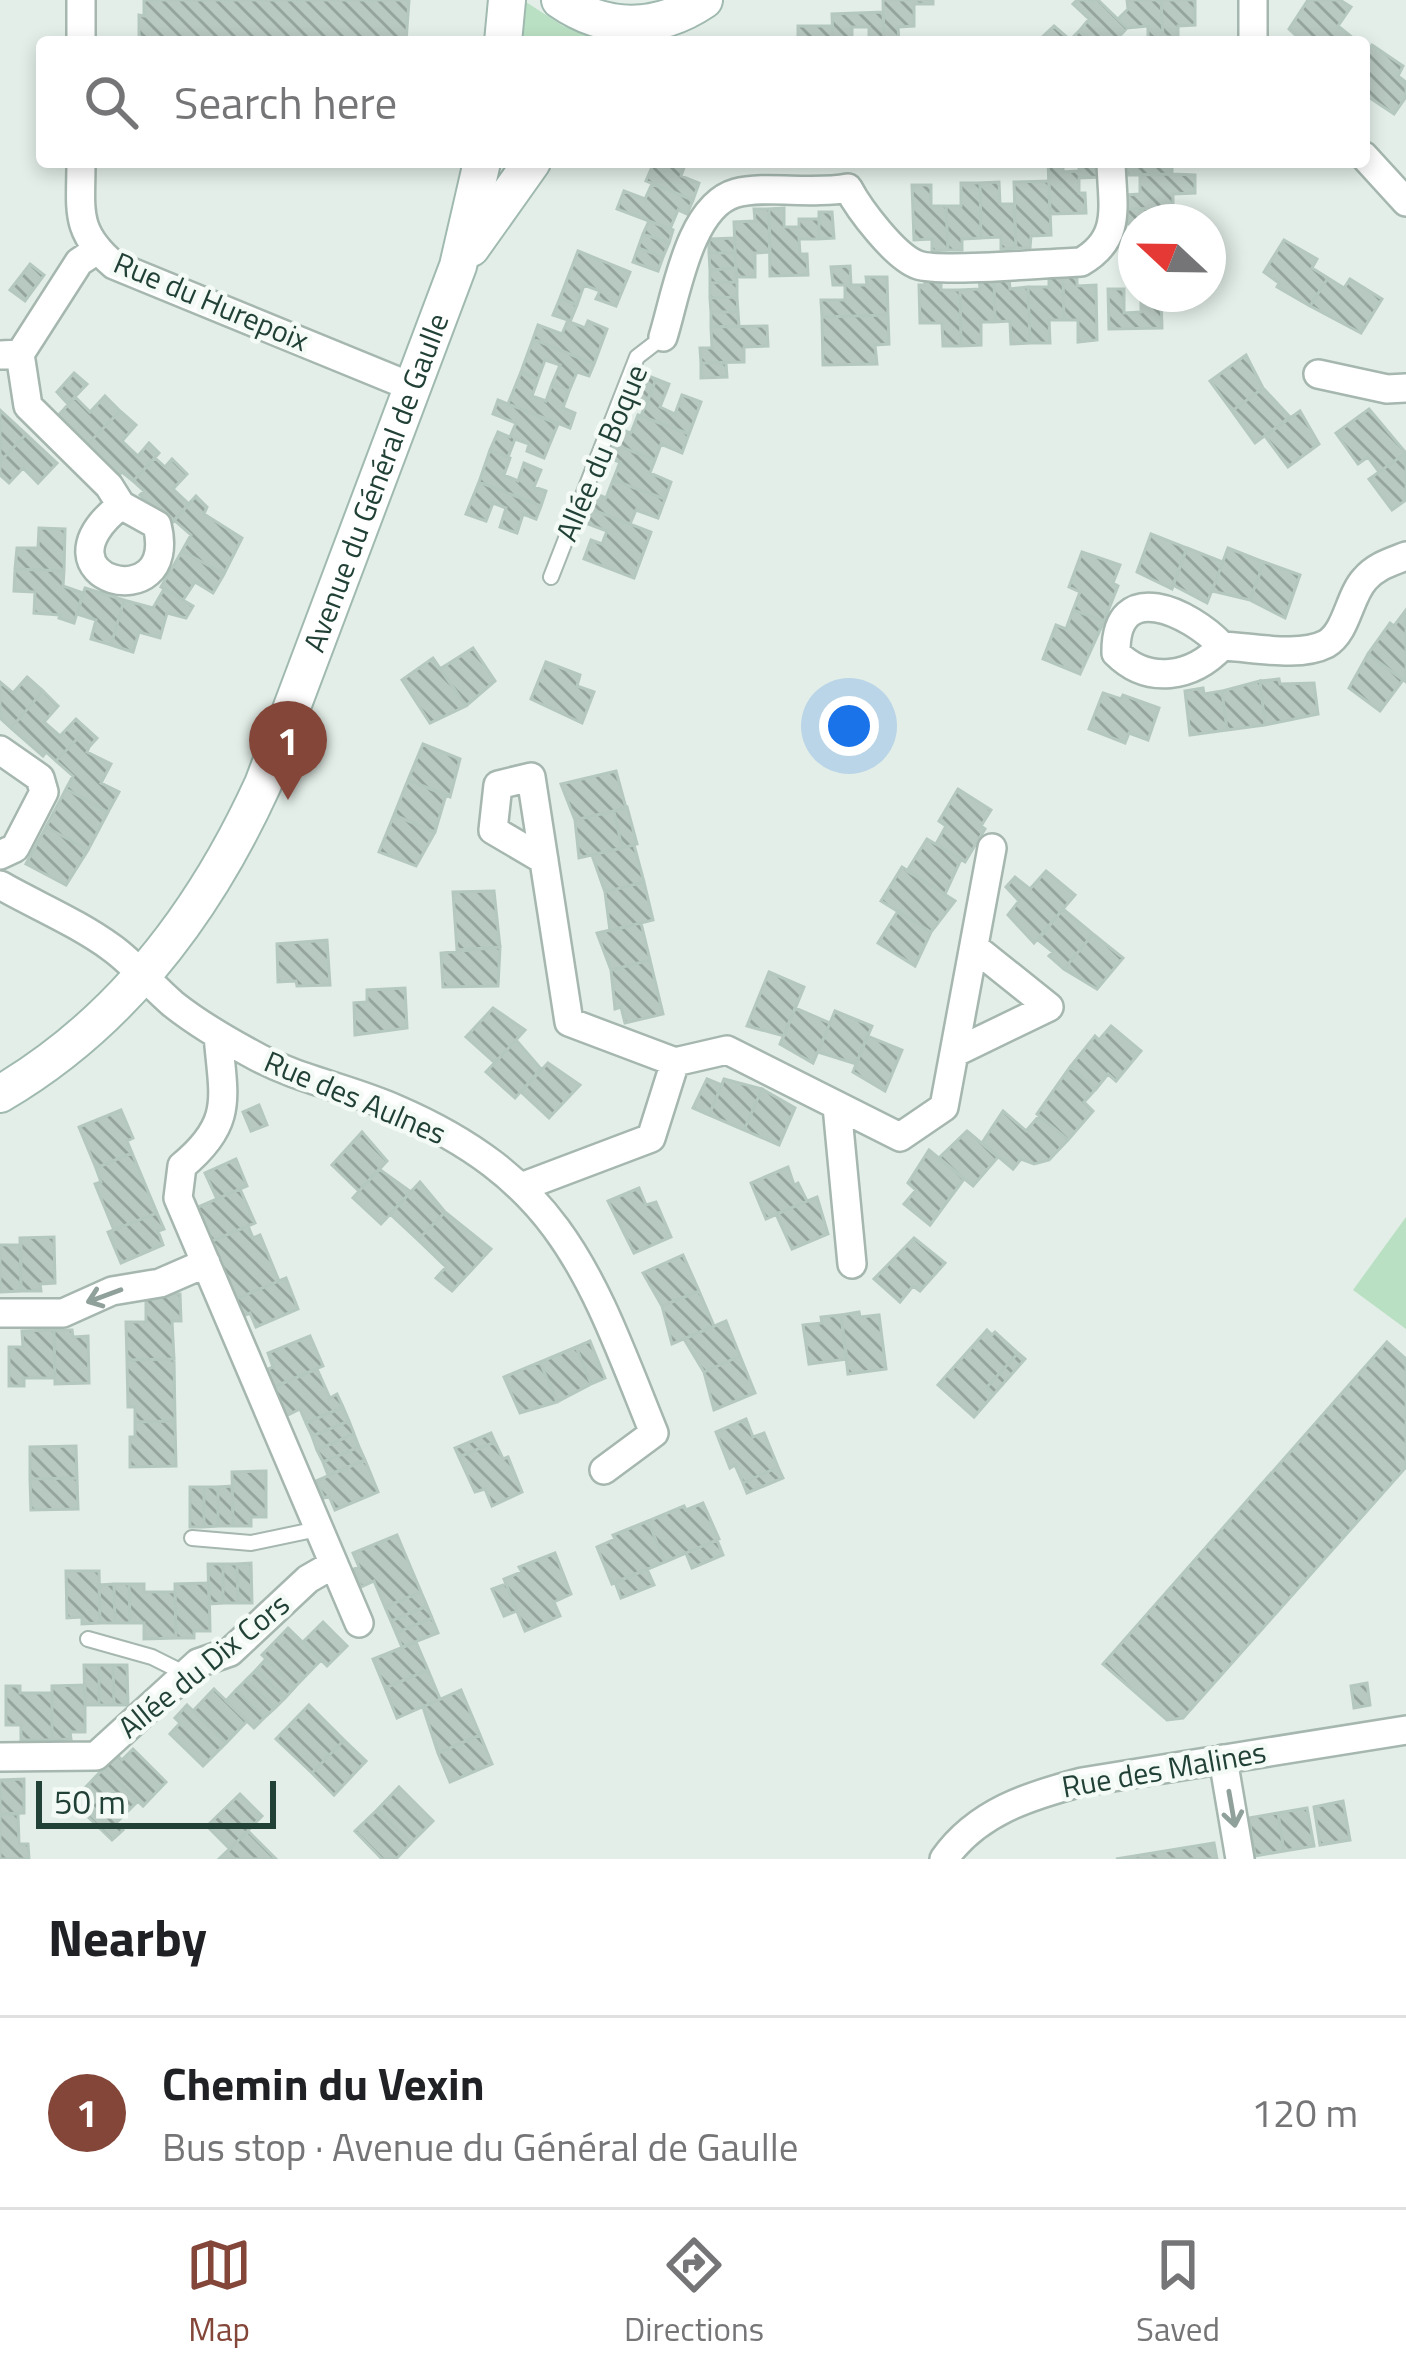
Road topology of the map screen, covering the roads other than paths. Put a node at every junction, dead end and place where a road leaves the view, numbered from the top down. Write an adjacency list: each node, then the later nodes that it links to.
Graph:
1 (81, 0): 7 (street)
2 (507, 0): 8 (street)
3 (560, 0): 6 (street)
4 (704, 0): 6 (street)
5 (1253, 0): 9 (street)
6 (644, 33)
7 (80, 36)
8 (504, 36)
9 (1253, 36)
10 (1370, 163): 16 (street)
11 (81, 168): 17 (street, Rue du Hurepoix)
12 (481, 168): 18 (street, Avenue du Général de Gaulle)
13 (528, 168): 18 (street, Avenue du Général de Gaulle)
14 (1111, 168): 15 (street)
15 (854, 175): 19 (street)
16 (1406, 202)
17 (97, 250): 20 (street); 22 (street, Rue du Hurepoix)
18 (458, 266): 22 (street, Avenue du Général de Gaulle)
19 (663, 338): 26 (lane, Allée du Boque)
20 (10, 355): 24 (street)
21 (1318, 374): 23 (street)
22 (412, 387): 34 (street, Avenue du Général de Gaulle)
23 (1406, 388)
24 (121, 506)
25 (1406, 556): 27 (street)
26 (550, 577)
27 (1222, 646)
28 (0, 750): 30 (street)
29 (992, 848): 33 (street)
30 (0, 855)
31 (544, 860): 37 (street)
32 (0, 885): 34 (street, Rue des Aulnes)
33 (974, 947): 36 (street); 36 (street)
34 (144, 976): 35 (street, Rue des Aulnes); 38 (street, Avenue du Général de Gaulle)
35 (218, 1035): 40 (street, Rue des Aulnes); 41 (street)
36 (954, 1054): 39 (street)
37 (676, 1062): 39 (street); 40 (street)
38 (0, 1094)
39 (837, 1106): 42 (street)
40 (524, 1186): 44 (street, Rue des Aulnes)
41 (206, 1263): 43 (street, one-way to 43); 45 (street)
42 (852, 1264)
43 (0, 1313)
44 (604, 1470)
45 (318, 1529): 46 (lane); 47 (street)
46 (192, 1538)
47 (334, 1564): 48 (street); 50 (street, Allée du Dix Cors)
48 (359, 1623)
49 (88, 1640): 50 (lane)
50 (186, 1674): 52 (street, Allée du Dix Cors)
51 (1406, 1730): 53 (street, Rue des Malines)
52 (0, 1757)
53 (1223, 1759): 54 (street, Rue des Malines); 55 (street, one-way to 55)
54 (944, 1859)
55 (1240, 1859)

